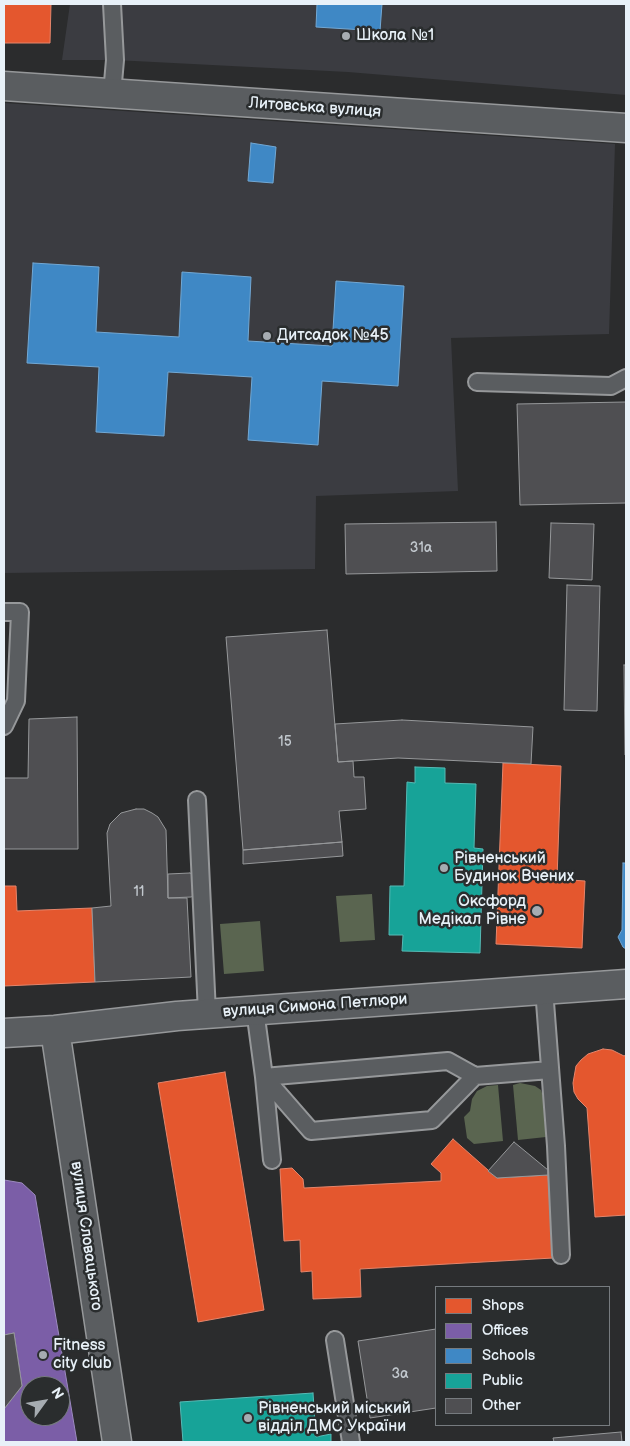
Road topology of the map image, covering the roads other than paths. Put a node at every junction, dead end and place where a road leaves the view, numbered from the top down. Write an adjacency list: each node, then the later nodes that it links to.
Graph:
1 (112, 4): 3 (lane)
2 (4, 86): 3 (street, Литовська вулиця)
3 (112, 94): 4 (street, Литовська вулиця)
4 (626, 128)
5 (626, 378): 6 (lane)
6 (478, 382)
7 (4, 612): 8 (lane)
8 (4, 726)
9 (198, 800): 13 (lane)
10 (626, 984): 11 (street, вулиця Симона Петлюри)
11 (544, 989): 12 (street, вулиця Симона Петлюри); 16 (lane)
12 (255, 1010): 13 (street, вулиця Симона Петлюри); 18 (lane)
13 (207, 1013): 14 (street, вулиця Симона Петлюри)
14 (56, 1030): 15 (street, вулиця Симона Петлюри); 22 (street, вулиця Словацького)
15 (4, 1033)
16 (550, 1070): 17 (lane); 20 (lane)
17 (475, 1076): 18 (lane); 18 (lane)
18 (264, 1077): 19 (lane)
19 (272, 1160)
20 (561, 1255)
21 (336, 1340): 23 (lane)
22 (117, 1442)
23 (351, 1442)

